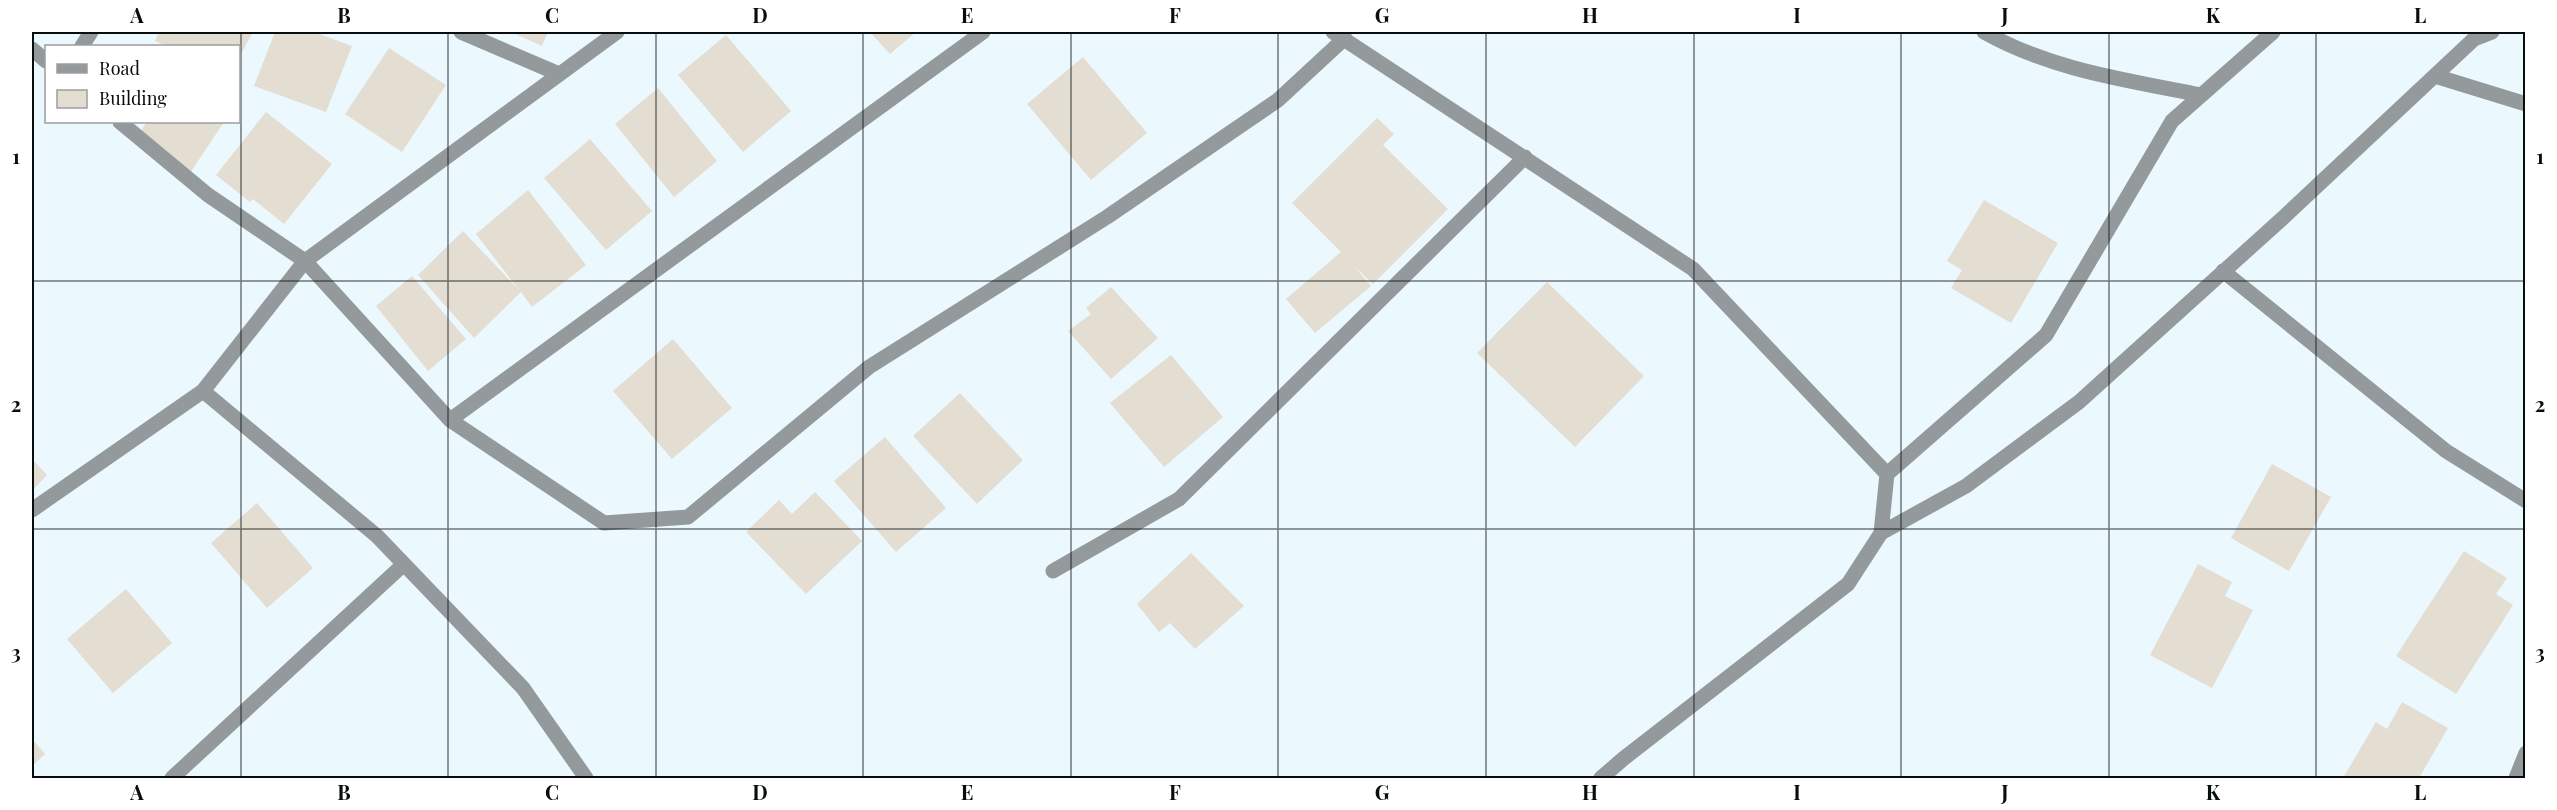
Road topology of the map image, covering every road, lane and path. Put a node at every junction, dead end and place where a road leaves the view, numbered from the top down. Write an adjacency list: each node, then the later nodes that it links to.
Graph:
1 (91, 32): 9 (street)
2 (461, 32): 12 (street)
3 (617, 32): 12 (street)
4 (983, 32): 21 (street)
5 (1984, 32): 14 (street)
6 (2273, 32): 14 (street)
7 (2492, 32): 13 (street)
8 (1339, 35): 17 (street); 21 (street)
9 (83, 45)
10 (32, 49): 11 (street)
11 (45, 60)
12 (559, 74): 18 (street)
13 (2435, 75): 15 (street); 19 (street)
14 (2201, 95): 22 (street)
15 (2526, 104)
16 (121, 123): 18 (street)
17 (1525, 156): 22 (street); 27 (street)
18 (305, 261): 20 (street); 21 (street)
19 (2223, 271): 23 (street); 25 (street)
20 (203, 391): 24 (street); 26 (street)
21 (450, 420)
22 (1887, 474): 25 (street)
23 (2526, 501)
24 (32, 510)
25 (1881, 532): 31 (street)
26 (404, 564): 29 (street); 30 (street)
27 (1053, 571)
28 (2526, 753): 32 (street)
29 (172, 778)
30 (586, 778)
31 (1601, 778)
32 (2516, 778)

